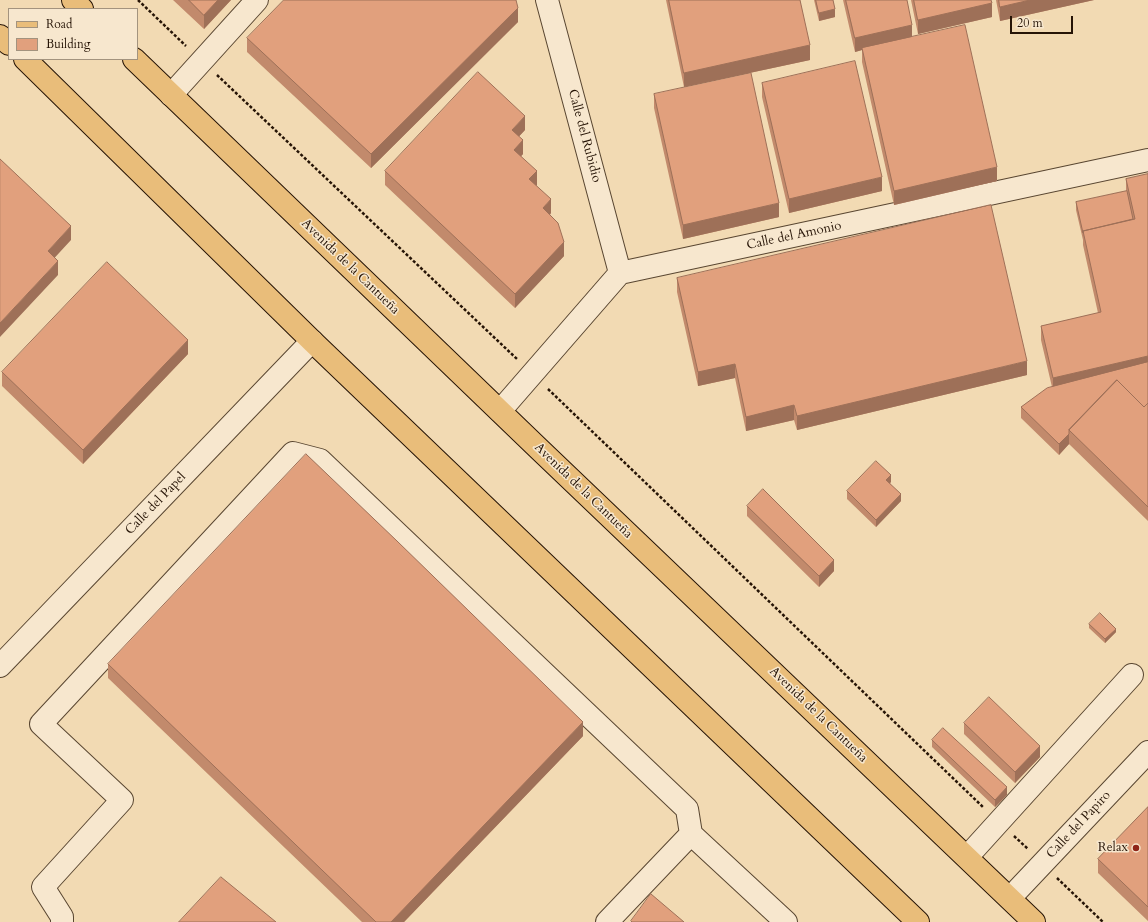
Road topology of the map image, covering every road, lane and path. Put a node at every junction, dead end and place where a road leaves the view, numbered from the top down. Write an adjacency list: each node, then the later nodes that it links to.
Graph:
1 (73, 0): 5 (main road)
2 (138, 0): 10 (path)
3 (257, 0): 10 (street)
4 (547, 0): 13 (street, Calle del Rubidio)
5 (81, 8)
6 (0, 36): 7 (main road)
7 (8, 43)
8 (26, 60): 14 (main road)
9 (135, 60): 11 (main road, Avenida de la Cantueña)
10 (202, 61): 11 (street); 15 (path)
11 (171, 95): 16 (main road, Avenida de la Cantueña)
12 (1148, 160): 13 (street, Calle del Amonio)
13 (620, 273): 15 (street)
14 (312, 341): 17 (street, Calle del Papel); 28 (main road)
15 (532, 374): 16 (street); 20 (path)
16 (500, 411): 22 (main road, Avenida de la Cantueña)
17 (0, 666)
18 (1132, 675): 20 (street)
19 (1148, 752): 23 (street, Calle del Papiro)
20 (998, 822): 22 (street); 23 (path)
21 (691, 834): 25 (street); 26 (street); 27 (street)
22 (967, 857): 24 (main road, Avenida de la Cantueña)
23 (1043, 864): 24 (street, Calle del Papiro); 30 (path)
24 (1010, 898): 29 (main road, Avenida de la Cantueña)
25 (62, 922)
26 (607, 922)
27 (786, 922)
28 (918, 922)
29 (1034, 922)
30 (1103, 922)

